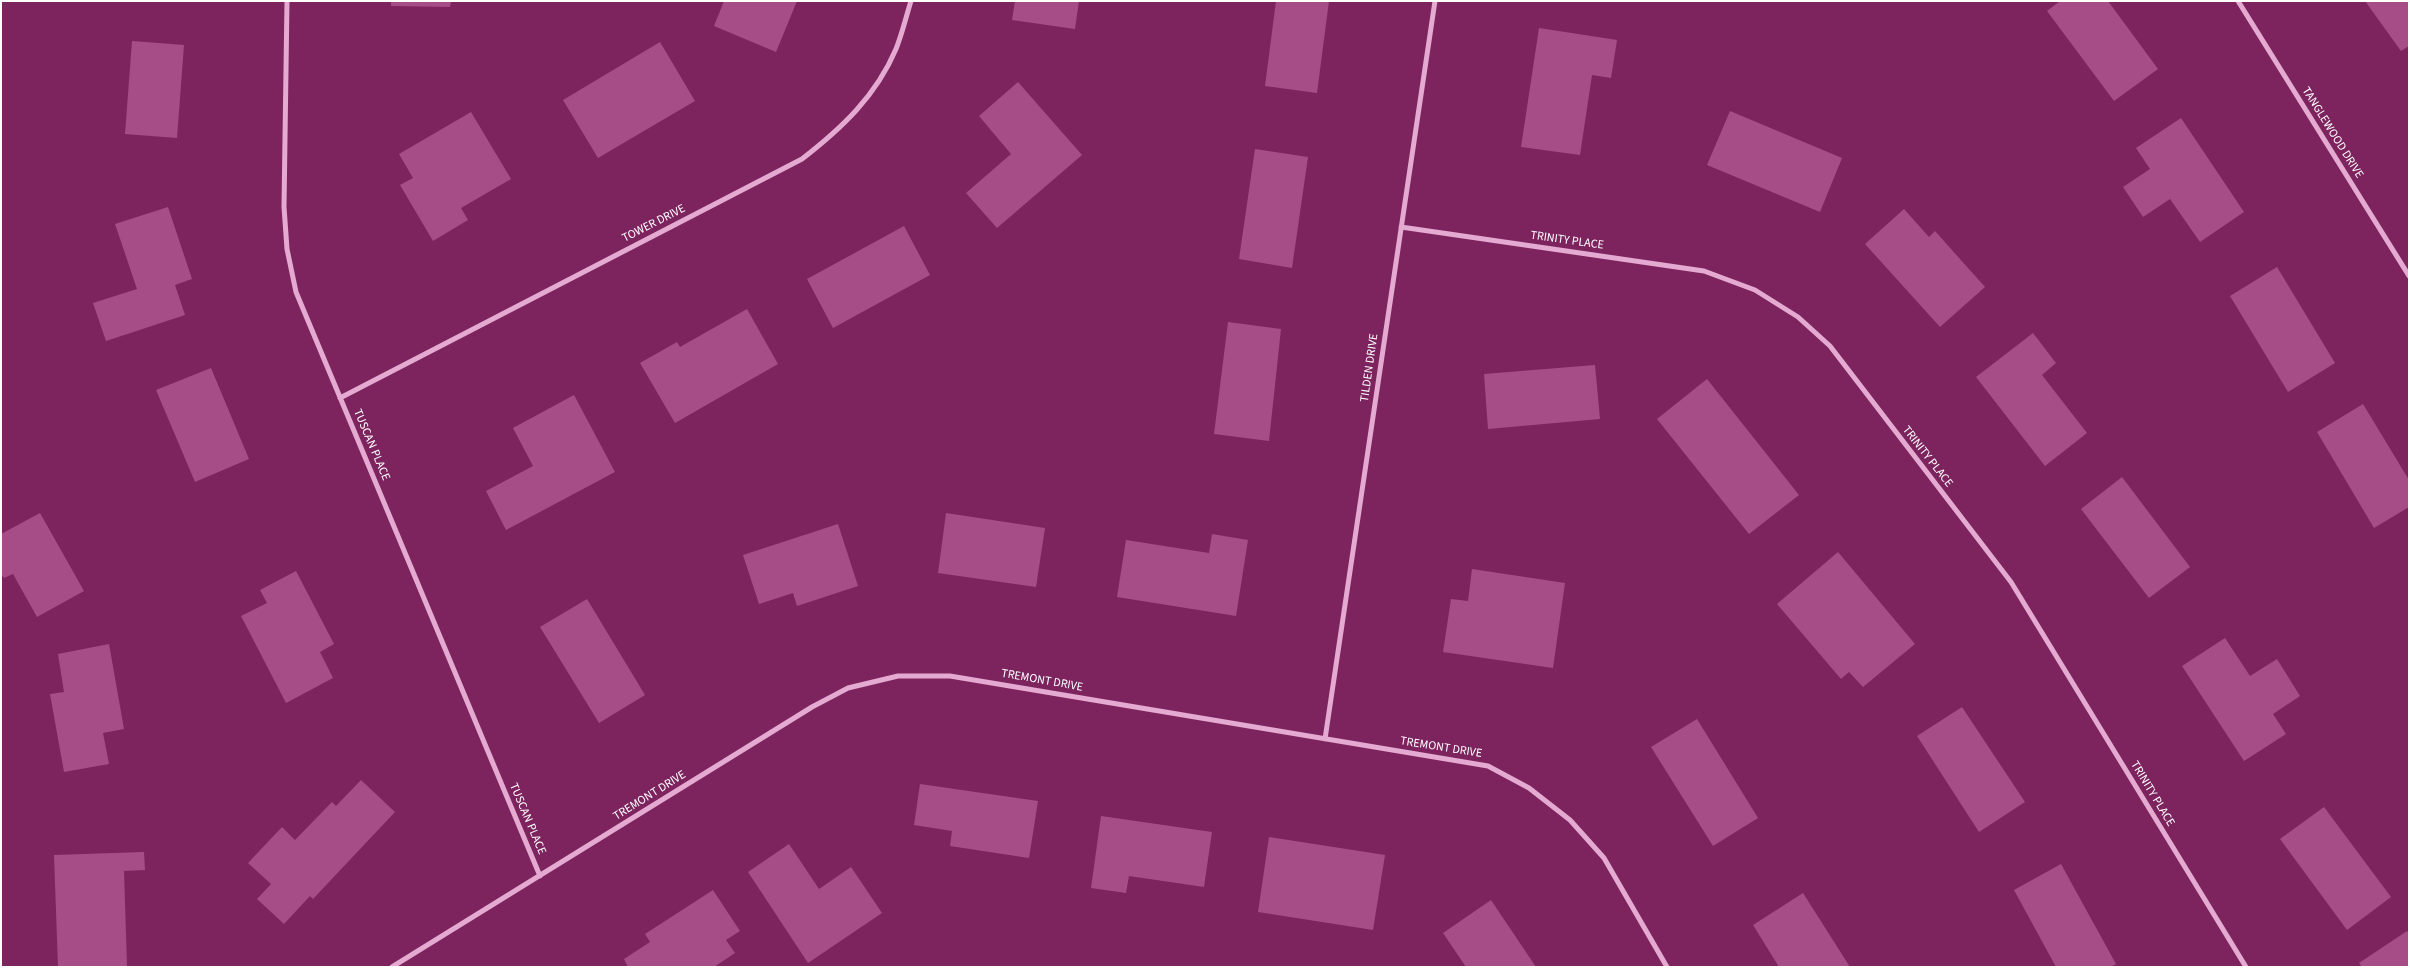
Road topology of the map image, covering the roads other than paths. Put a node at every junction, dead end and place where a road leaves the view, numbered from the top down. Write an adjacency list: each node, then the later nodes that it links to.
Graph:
1 (287, 1): 7 (street, TUSCAN PLACE)
2 (911, 1): 7 (street, TOWER DRIVE)
3 (1435, 1): 5 (street, TILDEN DRIVE)
4 (2238, 1): 6 (street, TANGLEWOOD DRIVE)
5 (1401, 227): 8 (street, TILDEN DRIVE); 12 (street, TRINITY PLACE)
6 (2409, 276)
7 (340, 398): 9 (street, TUSCAN PLACE)
8 (1325, 739): 9 (street, TREMONT DRIVE); 11 (street, TREMONT DRIVE)
9 (540, 876): 10 (street, TREMONT DRIVE)
10 (392, 967)
11 (1666, 967)
12 (2246, 967)

